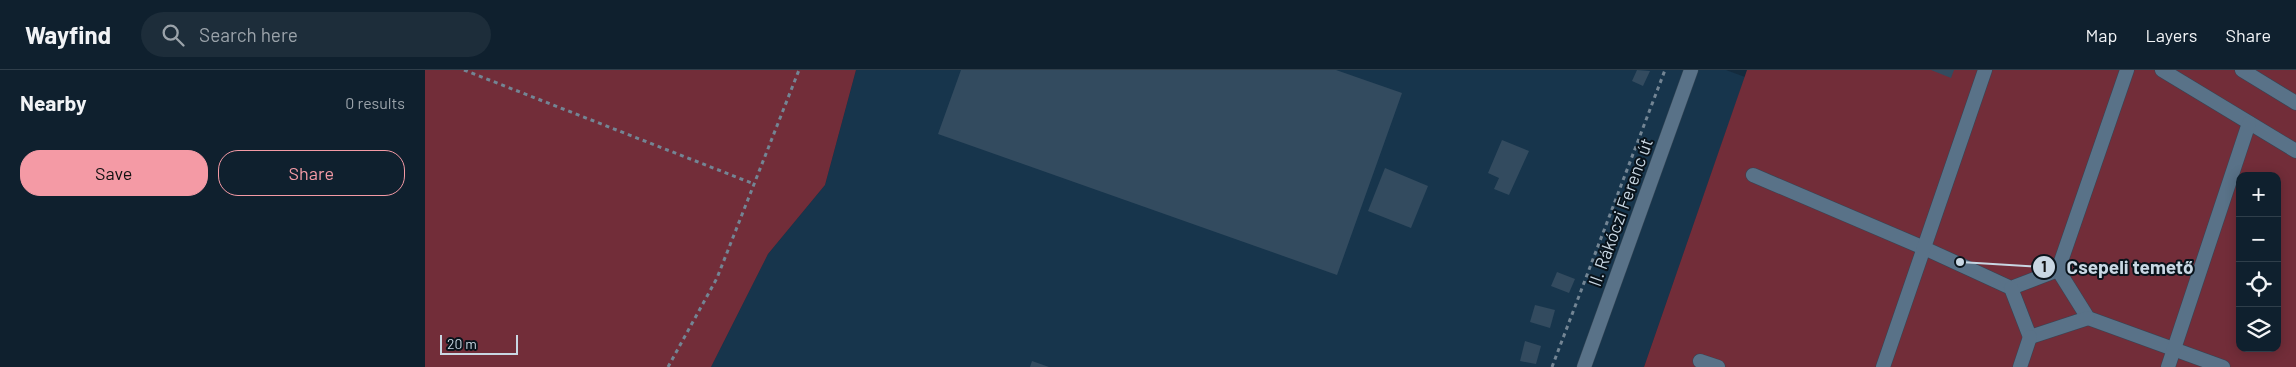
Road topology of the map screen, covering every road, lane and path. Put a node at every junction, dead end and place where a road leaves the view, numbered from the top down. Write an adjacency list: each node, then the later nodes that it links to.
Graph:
1 (464, 70): 13 (path)
2 (799, 70): 13 (path)
3 (1665, 70): 22 (path)
4 (1691, 70): 23 (main road, II. Rákóczi Ferenc út)
5 (1985, 70): 14 (main road)
6 (2127, 70): 15 (main road)
7 (2162, 70): 10 (main road)
8 (2242, 70): 9 (main road)
9 (2296, 103)
10 (2249, 123): 11 (main road); 19 (main road)
11 (2296, 151)
12 (1753, 175): 14 (main road)
13 (755, 184): 21 (path)
14 (1924, 248): 16 (main road); 25 (main road)
15 (2058, 270): 16 (main road); 17 (main road)
16 (2011, 288): 18 (main road)
17 (2088, 318): 18 (main road); 19 (main road)
18 (2030, 337): 26 (main road)
19 (2174, 349): 27 (main road); 28 (main road)
20 (1700, 360): 24 (main road)
21 (668, 367)
22 (1552, 367)
23 (1584, 367)
24 (1718, 367)
25 (1883, 367)
26 (2020, 367)
27 (2168, 367)
28 (2223, 367)

